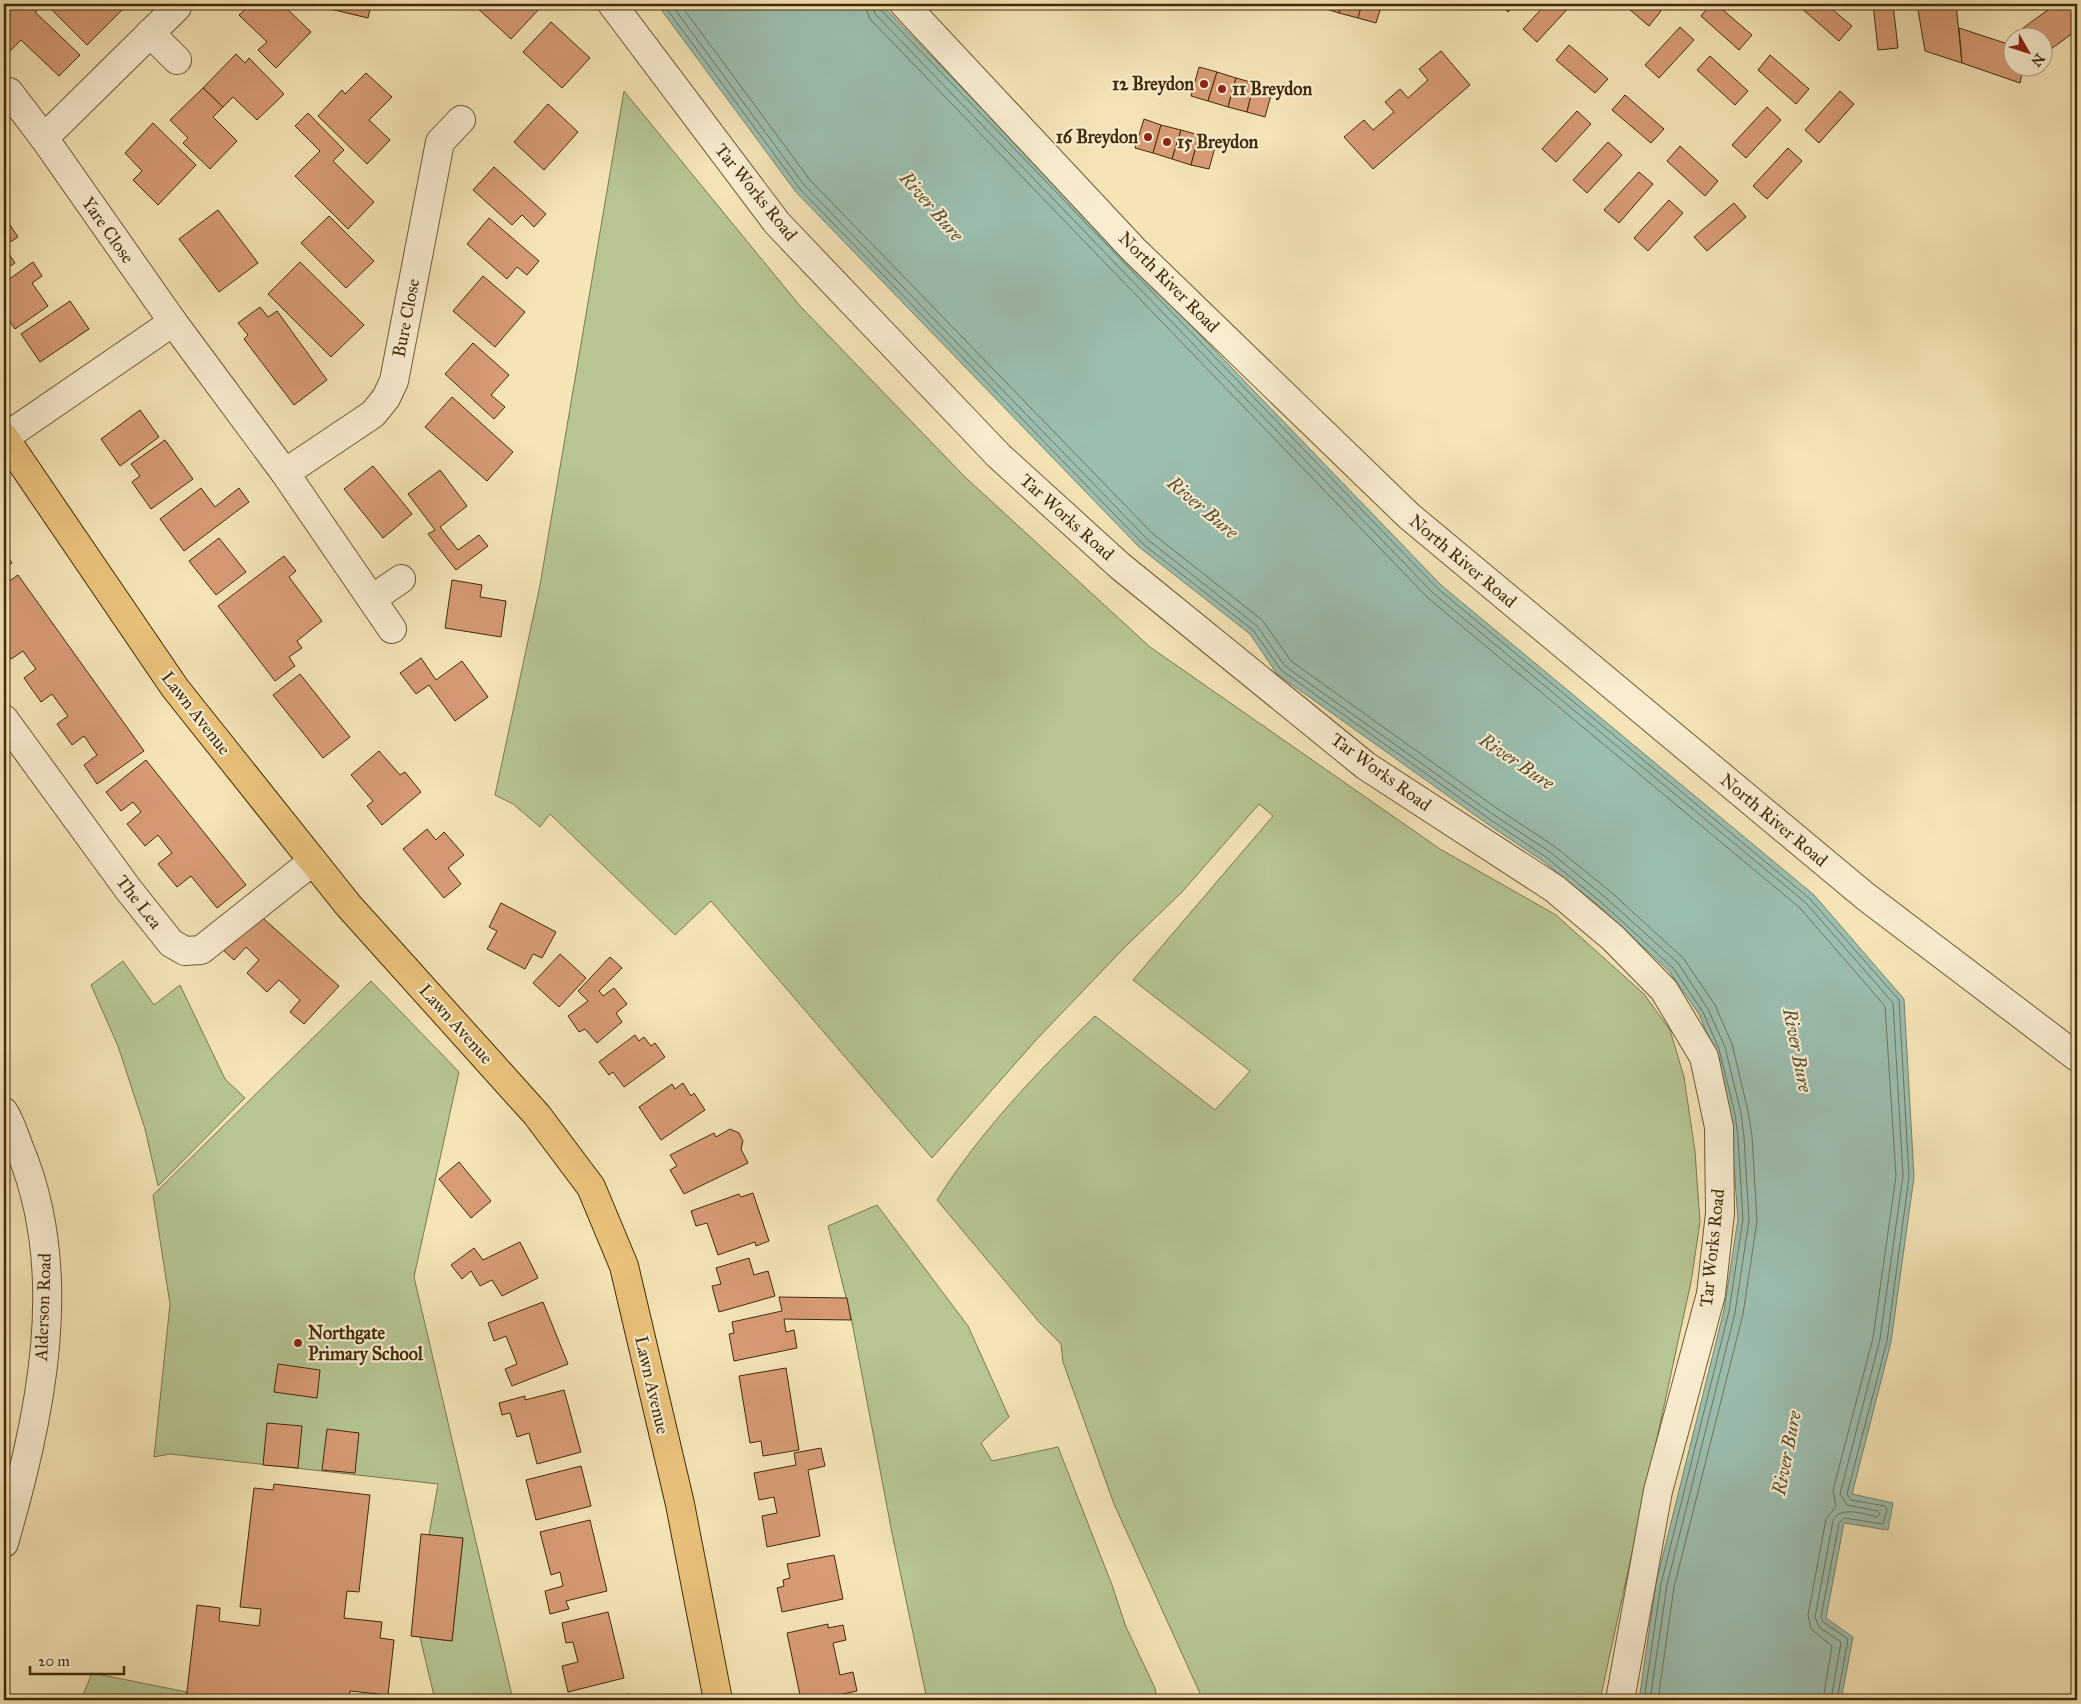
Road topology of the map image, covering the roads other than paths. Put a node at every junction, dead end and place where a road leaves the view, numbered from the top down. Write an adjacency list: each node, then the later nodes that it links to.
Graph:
1 (612, 4): 22 (street, Tar Works Road)
2 (904, 4): 17 (street, North River Road)
3 (176, 7): 4 (street)
4 (150, 33): 5 (street); 8 (street)
5 (177, 60)
6 (9, 92): 8 (street, Yare Close)
7 (462, 120): 11 (street, Bure Close)
8 (44, 138): 9 (street, Yare Close)
9 (173, 322): 10 (street); 11 (street)
10 (4, 437): 16 (main road, Lawn Avenue)
11 (285, 473): 13 (street)
12 (401, 579): 13 (street)
13 (372, 599): 14 (street)
14 (392, 629)
15 (4, 719): 16 (street, The Lea)
16 (313, 862): 21 (main road, Lawn Avenue)
17 (2075, 1050)
18 (4, 1112): 19 (street, Alderson Road)
19 (9, 1503): 20 (street, Alderson Road)
20 (4, 1544)
21 (718, 1700)
22 (1620, 1700)

